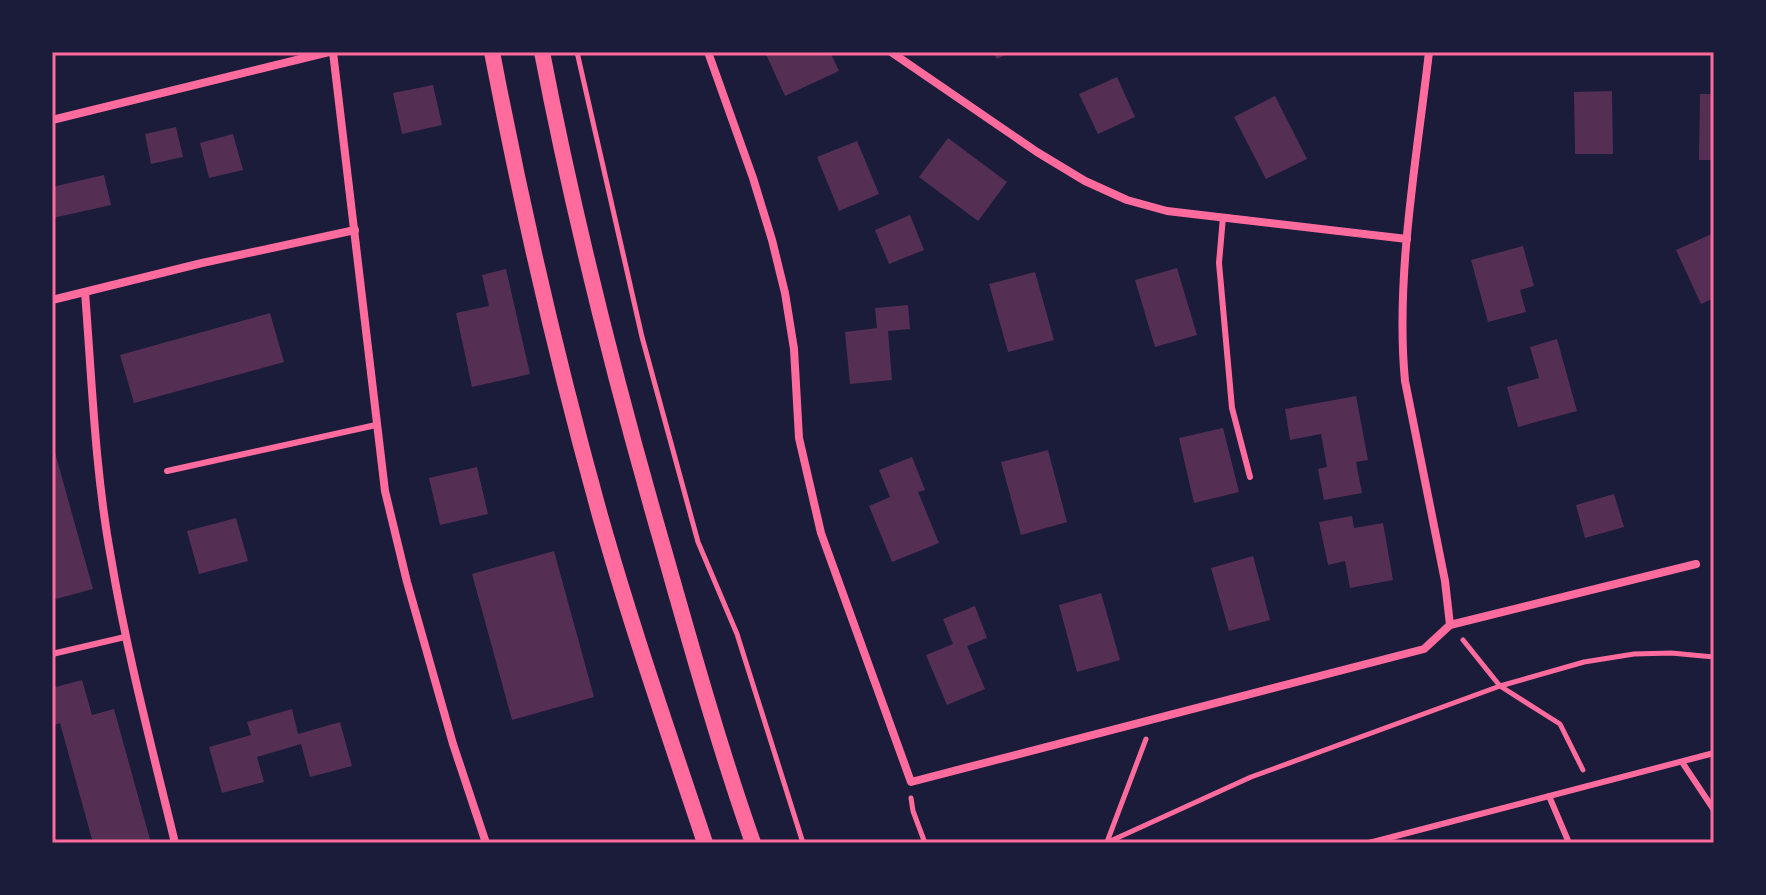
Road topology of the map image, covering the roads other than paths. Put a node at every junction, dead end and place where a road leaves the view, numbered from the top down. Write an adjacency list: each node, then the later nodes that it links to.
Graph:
1 (331, 52): 7 (street); 9 (street)
2 (492, 52): 26 (main road)
3 (542, 52): 27 (main road)
4 (708, 52): 17 (street)
5 (891, 52): 8 (street)
6 (1429, 52): 10 (street)
7 (52, 120)
8 (1223, 217): 10 (street); 15 (lane)
9 (355, 230): 11 (street); 13 (street)
10 (1407, 239): 17 (street)
11 (85, 292): 12 (street); 18 (street)
12 (52, 300)
13 (376, 425): 14 (lane); 25 (street)
14 (167, 471)
15 (1250, 477)
16 (1696, 564): 17 (street)
17 (1450, 625)
18 (125, 637): 19 (lane); 24 (street)
19 (52, 654)
20 (1714, 753): 21 (lane)
21 (1682, 762): 22 (lane); 23 (lane)
22 (1549, 796): 28 (lane); 29 (lane)
23 (1714, 810)
24 (175, 843)
25 (486, 843)
26 (705, 843)
27 (753, 843)
28 (1369, 843)
29 (1569, 843)

